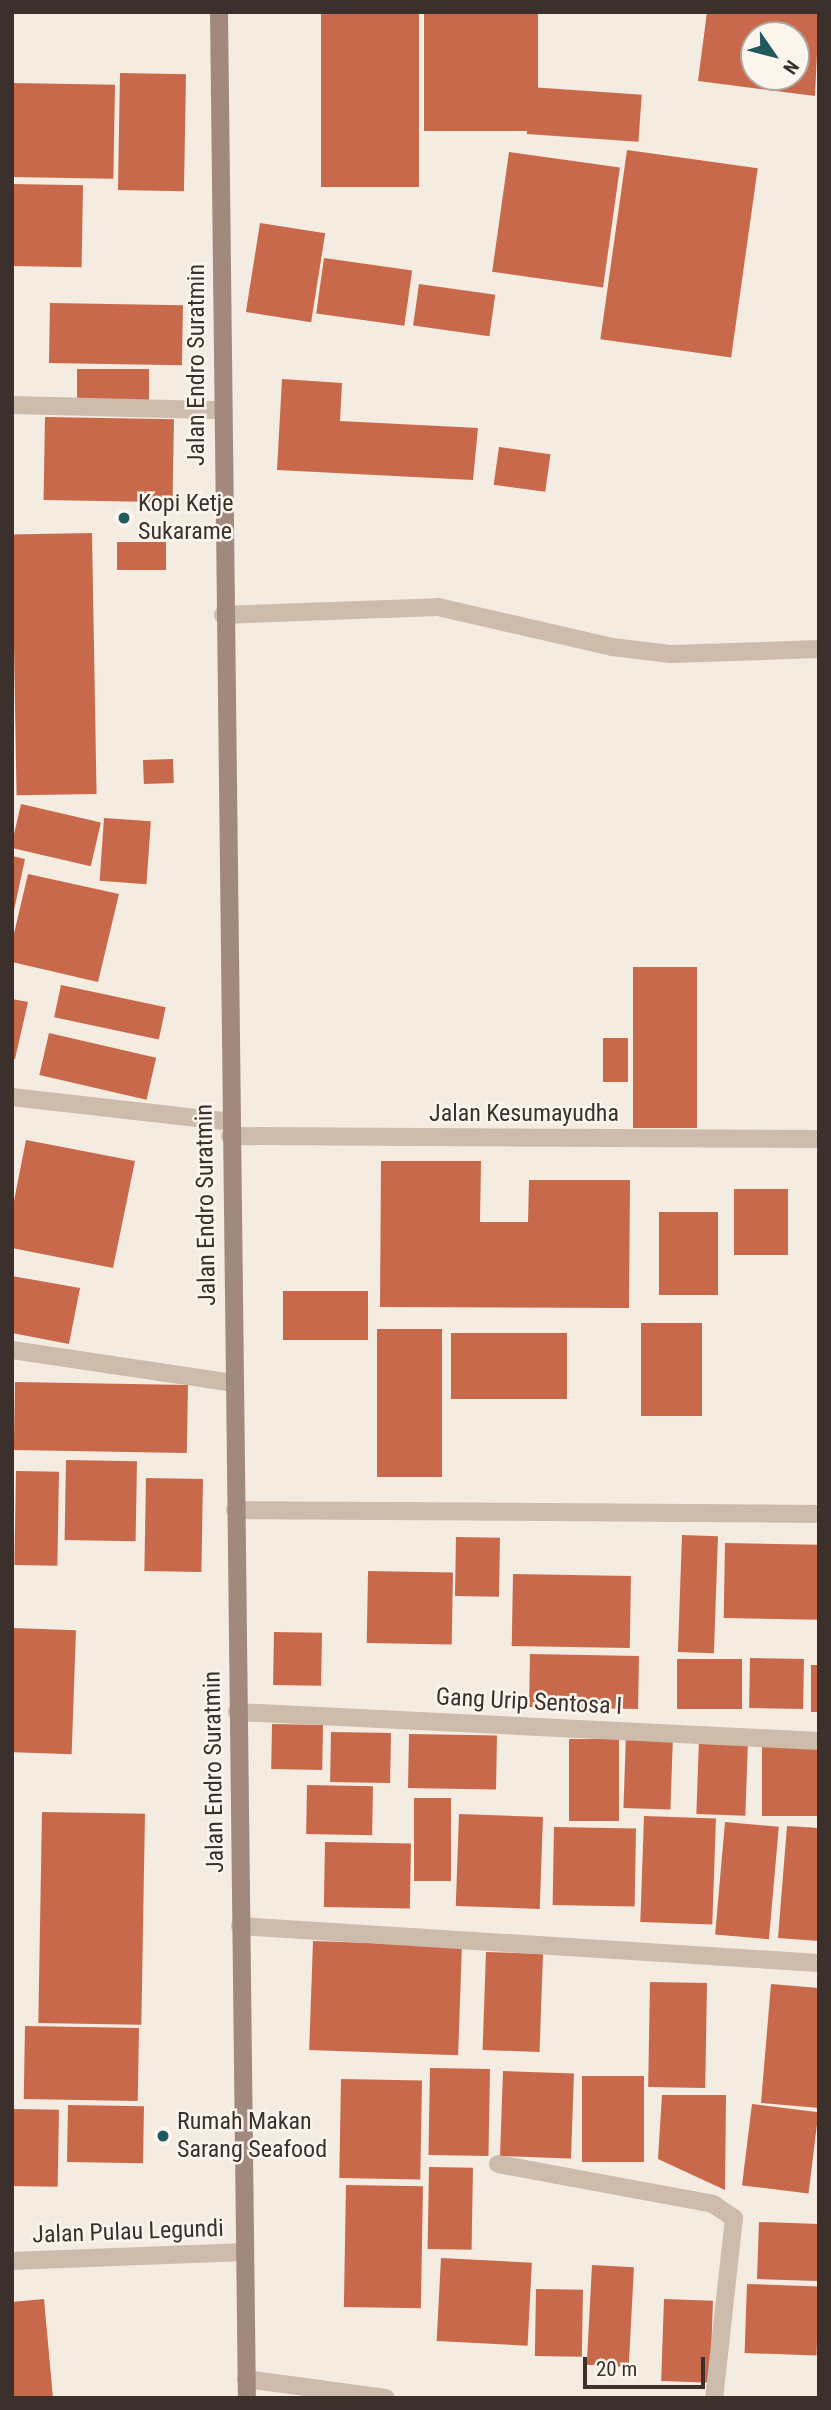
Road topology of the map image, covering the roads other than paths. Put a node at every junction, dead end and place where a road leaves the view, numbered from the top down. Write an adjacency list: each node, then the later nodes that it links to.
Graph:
1 (219, 12): 3 (main road, Jalan Endro Suratmin)
2 (12, 405): 3 (street)
3 (222, 410): 4 (main road, Jalan Endro Suratmin)
4 (223, 615): 5 (street); 7 (main road, Jalan Endro Suratmin)
5 (819, 649)
6 (12, 1097): 7 (street, Jalan Kesumayudha)
7 (230, 1129): 8 (street, Jalan Kesumayudha); 10 (main road, Jalan Endro Suratmin)
8 (819, 1139)
9 (12, 1350): 10 (street)
10 (233, 1383): 11 (main road, Jalan Endro Suratmin)
11 (235, 1510): 12 (street); 13 (main road, Jalan Endro Suratmin)
12 (819, 1514)
13 (237, 1712): 14 (street, Gang Urip Sentosa I); 15 (main road, Jalan Endro Suratmin)
14 (819, 1741)
15 (240, 1926): 16 (street); 18 (main road, Jalan Endro Suratmin)
16 (819, 1964)
17 (498, 2164): 23 (street)
18 (245, 2252): 19 (street, Jalan Pulau Legundi); 20 (main road, Jalan Endro Suratmin)
19 (12, 2262)
20 (246, 2379): 21 (main road, Jalan Endro Suratmin); 22 (street)
21 (247, 2398)
22 (386, 2398)
23 (714, 2398)

